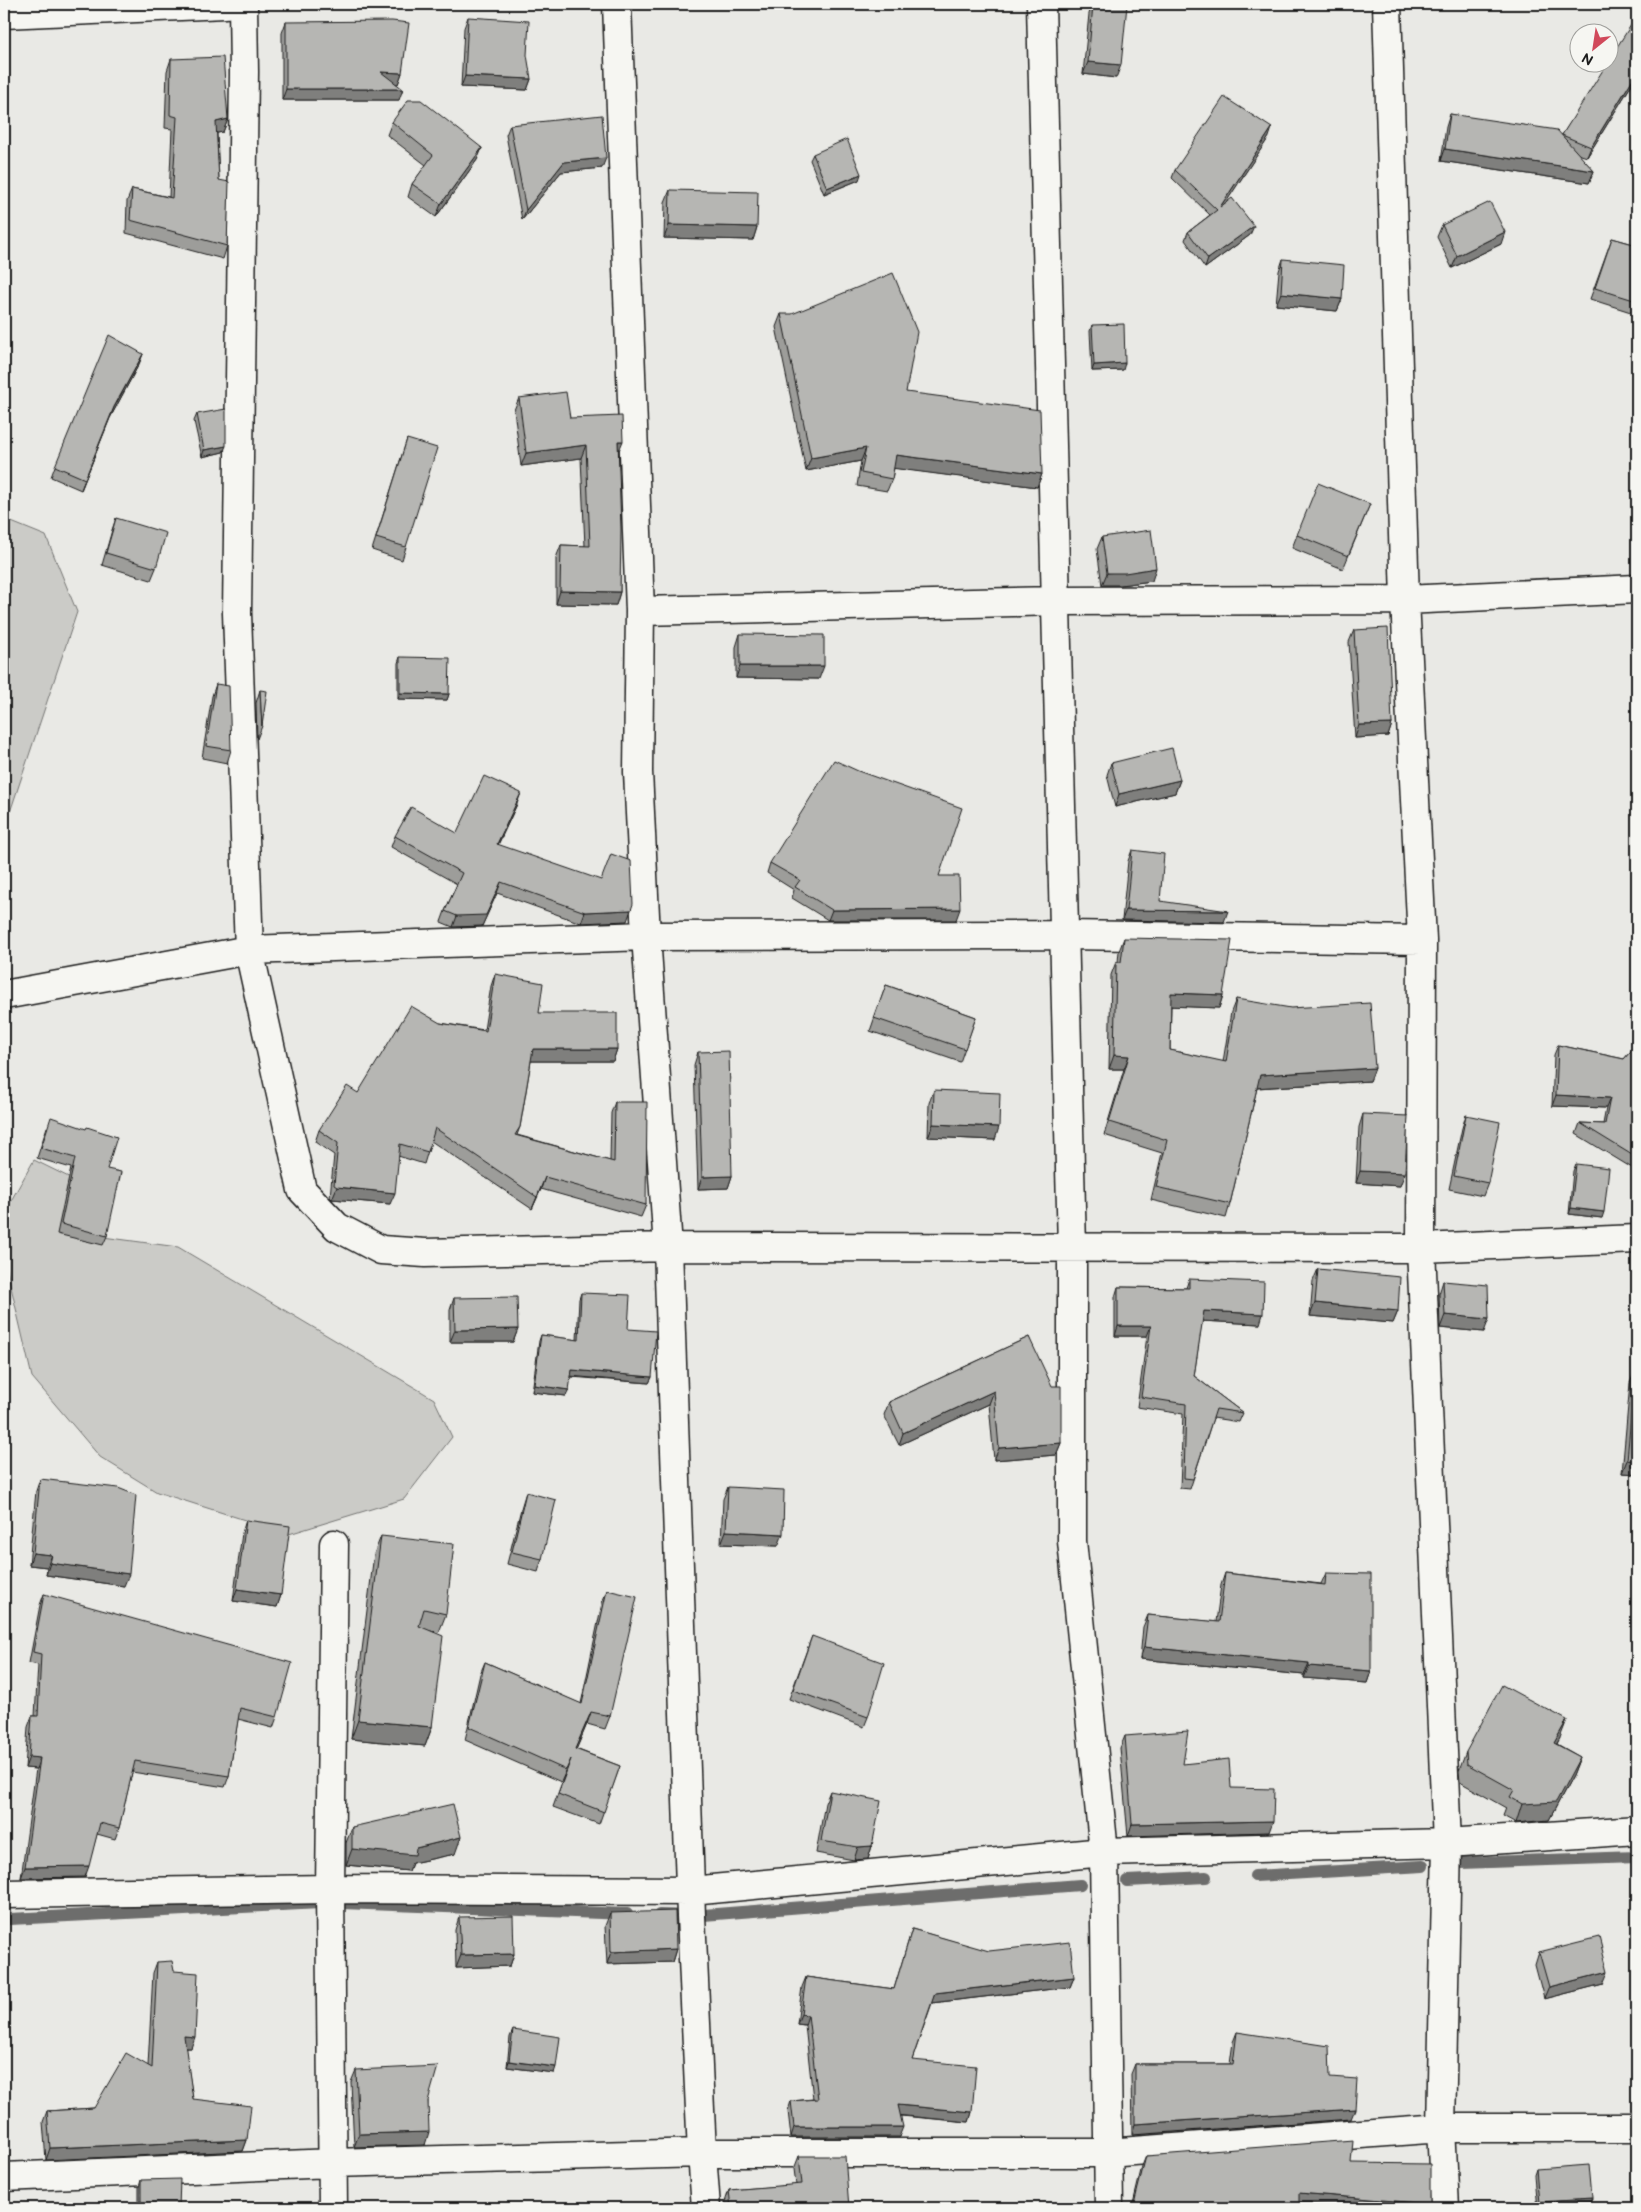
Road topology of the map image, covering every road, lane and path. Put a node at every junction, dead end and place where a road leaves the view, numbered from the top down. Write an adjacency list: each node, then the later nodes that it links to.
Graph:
1 (225, 4): 6 (street)
2 (243, 4): 14 (street)
3 (617, 4): 10 (street)
4 (1041, 4): 9 (street)
5 (1387, 4): 8 (street)
6 (4, 14)
7 (1637, 589): 8 (street)
8 (1405, 600): 9 (street); 13 (street)
9 (1057, 601): 10 (street); 11 (street)
10 (640, 611): 12 (street)
11 (1064, 935): 12 (street); 13 (street); 18 (street)
12 (646, 936): 14 (street); 17 (street)
13 (1422, 940): 19 (street)
14 (249, 950): 15 (street); 17 (street)
15 (4, 995)
16 (1637, 1239): 19 (street)
17 (668, 1247): 18 (street); 25 (street)
18 (1072, 1248): 19 (street); 23 (street)
19 (1421, 1248): 22 (street)
20 (334, 1544): 24 (street)
21 (1637, 1830): 22 (street)
22 (1447, 1843): 23 (street); 27 (street)
23 (1104, 1852): 25 (street); 30 (street)
24 (330, 1889): 25 (street); 26 (street); 31 (street)
25 (690, 1891): 29 (street)
26 (4, 1894)
27 (1441, 2128): 28 (street); 30 (street); 36 (street)
28 (1637, 2128)
29 (702, 2153): 30 (street); 31 (street); 34 (street)
30 (1107, 2153): 35 (street)
31 (332, 2163): 32 (street); 33 (street)
32 (4, 2177)
33 (333, 2208)
34 (706, 2208)
35 (1109, 2208)
36 (1444, 2208)

